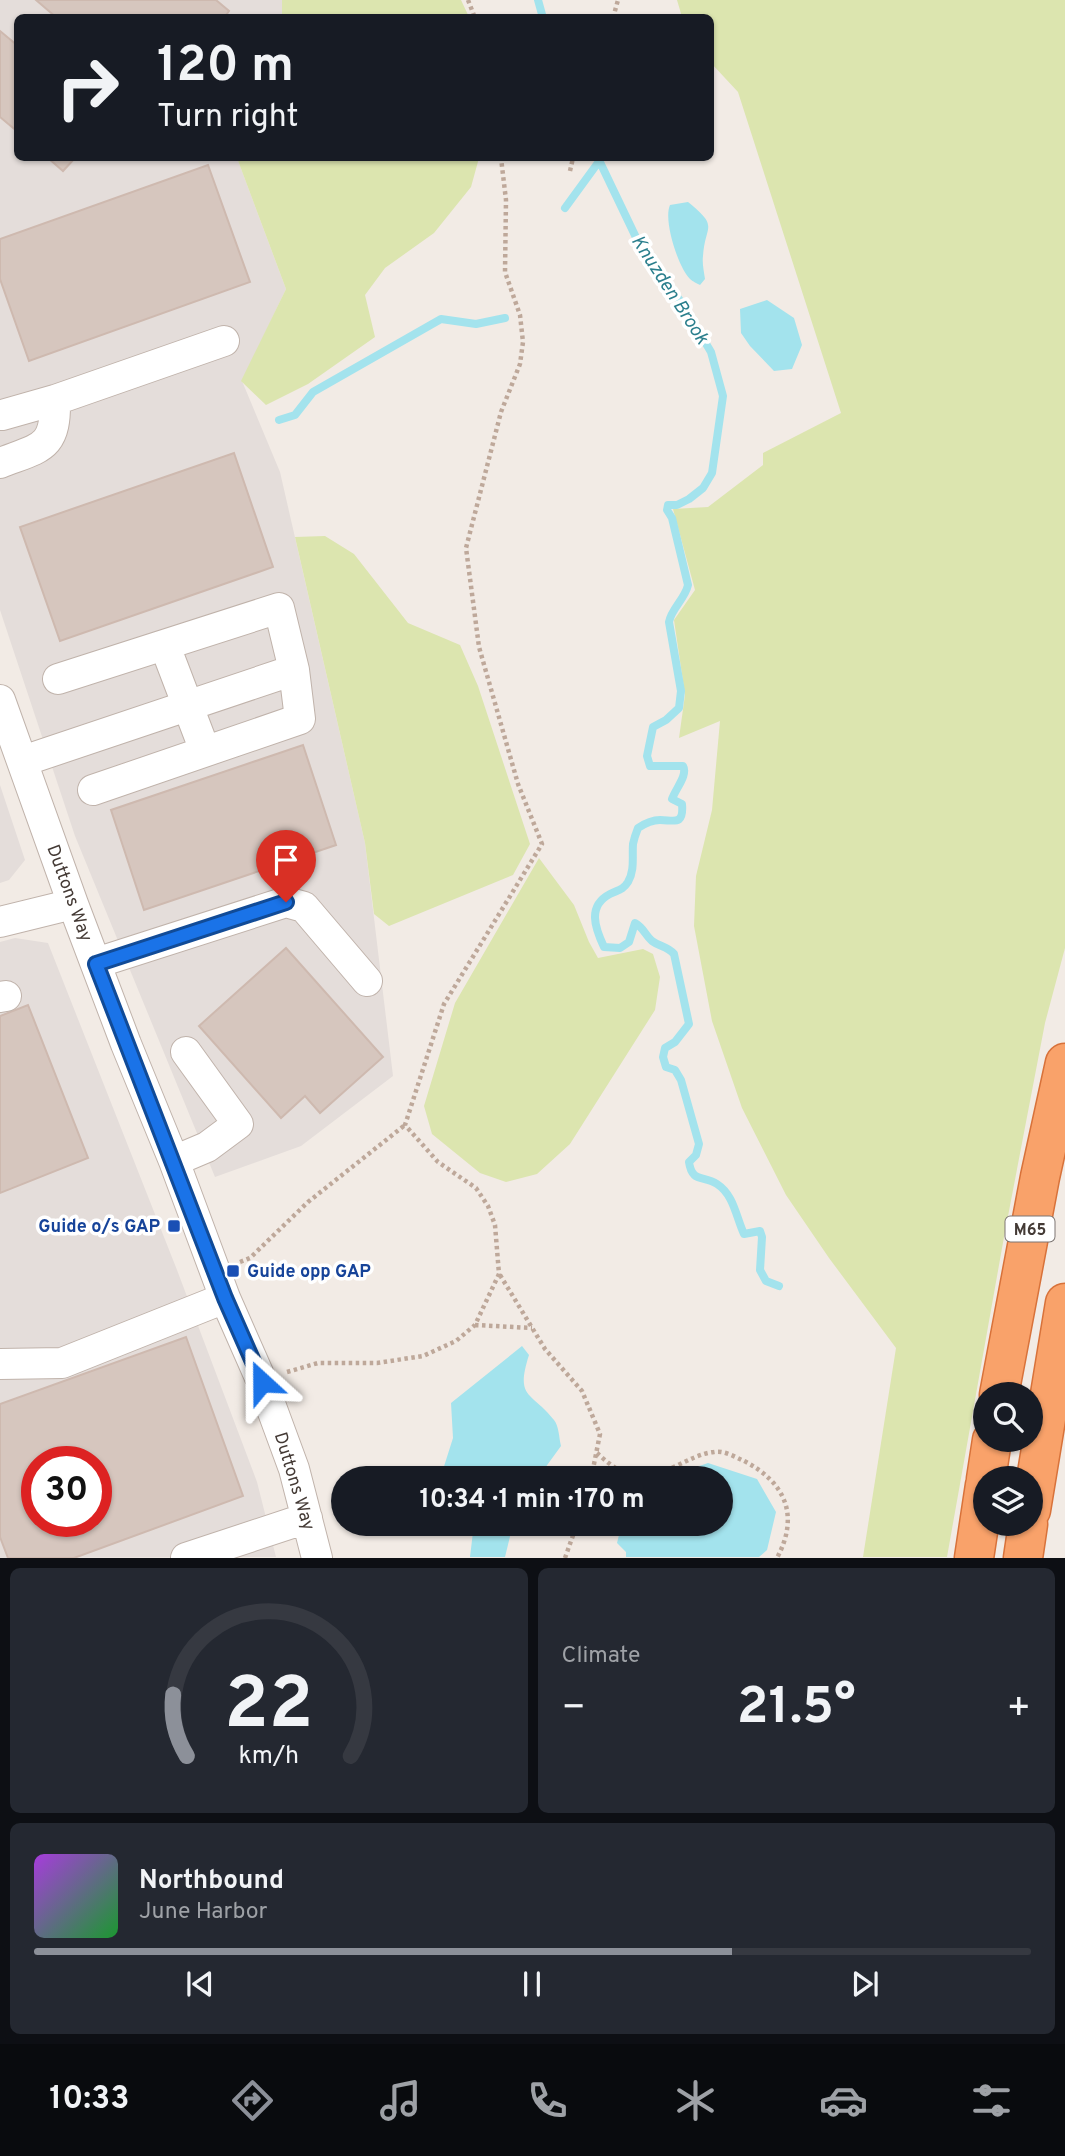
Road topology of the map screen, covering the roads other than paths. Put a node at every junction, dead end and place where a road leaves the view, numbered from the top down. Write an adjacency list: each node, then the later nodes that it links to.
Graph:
1 (224, 341): 2 (street)
2 (55, 400): 3 (street); 4 (street)
3 (2, 415)
4 (0, 463)
5 (165, 646): 6 (street); 7 (street); 9 (street)
6 (295, 670): 9 (street); 10 (street)
7 (58, 679)
8 (0, 700): 11 (street, Duttons Way)
9 (188, 705): 10 (street); 11 (street)
10 (205, 751): 12 (street)
11 (23, 761): 13 (street, Duttons Way)
12 (93, 790)
13 (73, 904): 14 (street); 15 (street, Duttons Way)
14 (0, 922)
15 (96, 964): 16 (street); 19 (street, Duttons Way)
16 (368, 981)
17 (186, 1052): 19 (street)
18 (1065, 1063): 23 (highway, M65)
19 (174, 1161): 20 (street, Duttons Way)
20 (220, 1285): 22 (street); 25 (street, Duttons Way)
21 (1065, 1303): 24 (highway)
22 (0, 1364)
23 (1001, 1382)
24 (1038, 1466)
25 (307, 1518): 28 (street); 29 (street, Duttons Way)
26 (977, 1536): 30 (highway)
27 (1026, 1536): 31 (highway)
28 (193, 1556)
29 (317, 1558)
30 (974, 1558)
31 (1023, 1558)

